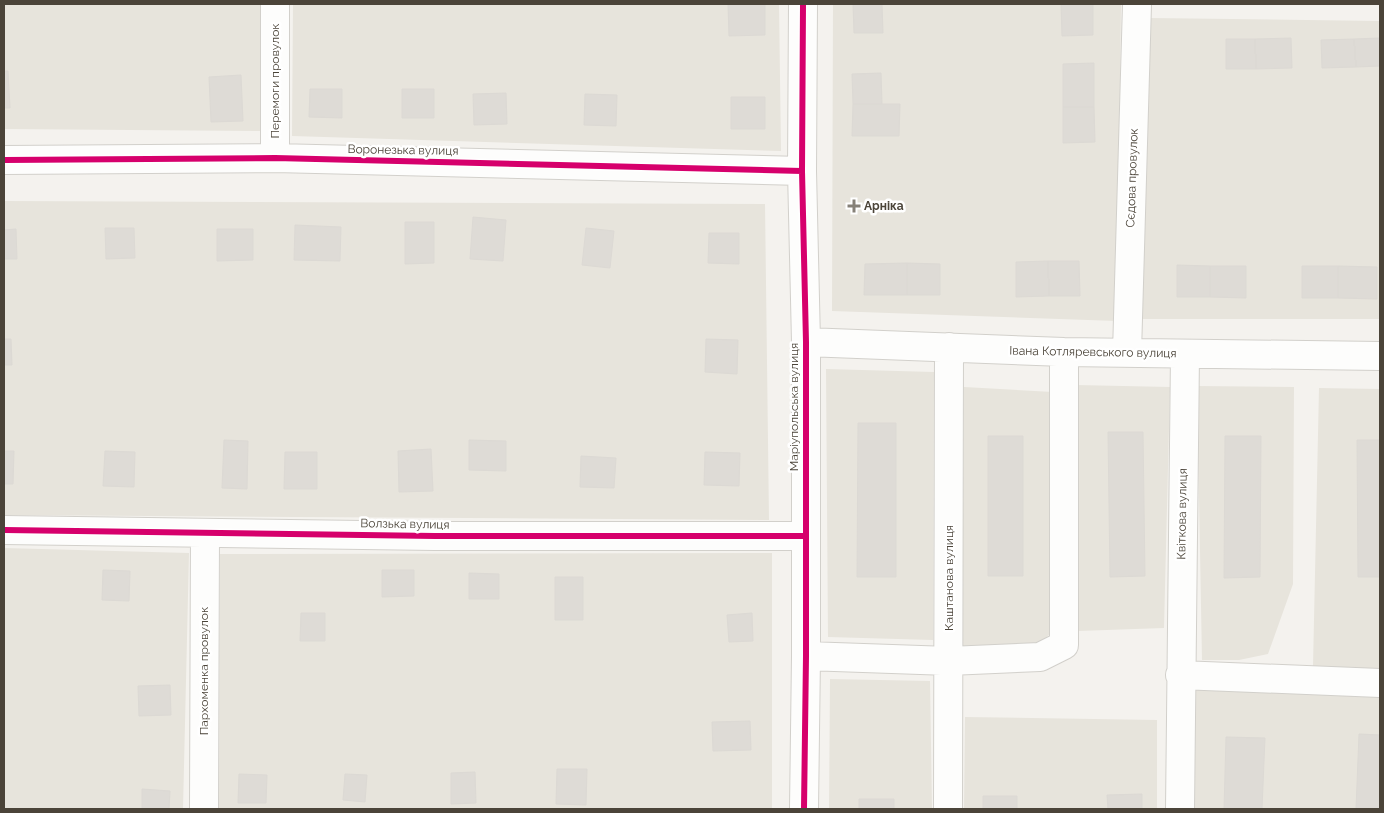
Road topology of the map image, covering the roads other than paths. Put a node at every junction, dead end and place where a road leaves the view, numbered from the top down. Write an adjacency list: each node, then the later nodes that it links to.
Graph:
1 (274, 4): 4 (street, Перемоги провулок)
2 (803, 4): 6 (street, Маріупольська вулиця)
3 (1137, 4): 10 (street, Сєдова провулок)
4 (275, 158): 5 (street, Воронезька вулиця); 6 (street, Воронезька вулиця)
5 (4, 160)
6 (802, 171): 7 (street, Маріупольська вулиця)
7 (806, 342): 8 (street, Івана Котляревського вулиця); 15 (street, Маріупольська вулиця)
8 (950, 347): 9 (street, Івана Котляревського вулиця); 17 (street, Каштанова вулиця)
9 (1064, 352): 10 (street, Івана Котляревського вулиця); 17 (street)
10 (1127, 353): 11 (street, Івана Котляревського вулиця)
11 (1185, 354): 12 (street, Івана Котляревського вулиця); 18 (street, Квіткова вулиця)
12 (1380, 356)
13 (4, 530): 14 (street, Волзька вулиця)
14 (205, 534): 15 (street, Волзька вулиця); 20 (street, Пархоменка провулок)
15 (806, 536): 16 (street, Маріупольська вулиця)
16 (806, 656): 17 (street); 21 (street, Маріупольська вулиця)
17 (949, 661): 22 (street, Каштанова вулиця)
18 (1180, 674): 19 (street); 23 (street, Квіткова вулиця)
19 (1380, 683)
20 (204, 809)
21 (804, 809)
22 (948, 809)
23 (1180, 809)

